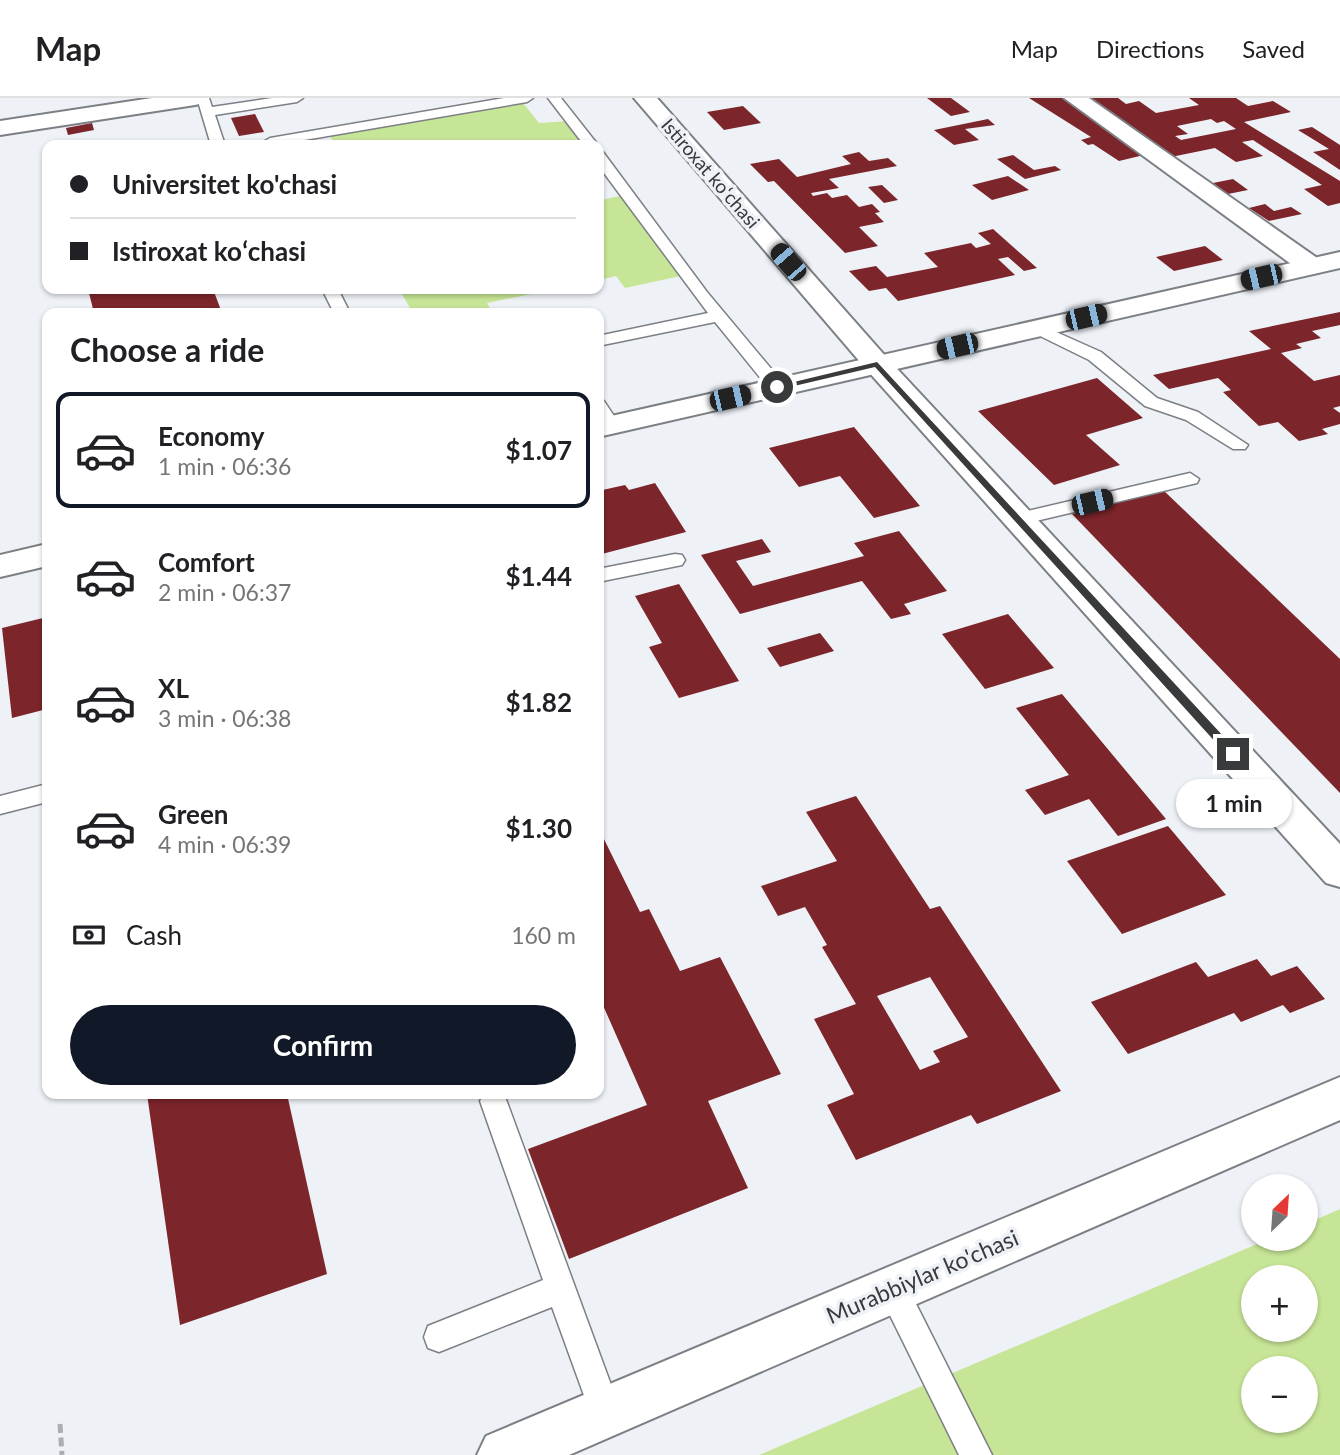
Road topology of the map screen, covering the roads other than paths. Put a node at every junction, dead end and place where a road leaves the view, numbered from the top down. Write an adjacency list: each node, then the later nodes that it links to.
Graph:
1 (203, 98): 8 (lane)
2 (297, 98): 10 (lane)
3 (527, 98): 10 (lane)
4 (554, 98): 12 (lane)
5 (645, 98): 19 (street, Istiroxat koʻchasi)
6 (1075, 98): 15 (street)
7 (170, 100): 8 (street); 9 (street)
8 (201, 105): 10 (lane); 11 (lane)
9 (0, 128)
10 (264, 128)
11 (216, 140)
12 (587, 140)
13 (604, 163): 16 (lane)
14 (1340, 260): 15 (street)
15 (1311, 266): 17 (street)
16 (719, 316): 18 (lane); 20 (lane)
17 (1036, 328): 19 (street); 22 (lane)
18 (604, 340)
19 (877, 364): 20 (street); 24 (street, Istiroxat koʻchasi)
20 (777, 387): 21 (street)
21 (604, 419)
22 (1239, 445)
23 (1190, 479): 24 (lane)
24 (1018, 519): 31 (street, Istiroxat koʻchasi)
25 (42, 556): 27 (street)
26 (675, 560): 28 (lane)
27 (0, 566)
28 (604, 575)
29 (42, 794): 30 (lane)
30 (0, 806)
31 (1340, 871)
32 (1340, 1098): 35 (street, Murabbiylar ko'chasi)
33 (494, 1101): 34 (lane)
34 (561, 1289): 36 (lane); 37 (lane)
35 (892, 1289): 37 (street, Murabbiylar ko'chasi); 39 (lane)
36 (439, 1337)
37 (605, 1412): 38 (street, Murabbiylar ko'chasi)
38 (505, 1455)
39 (976, 1455)

